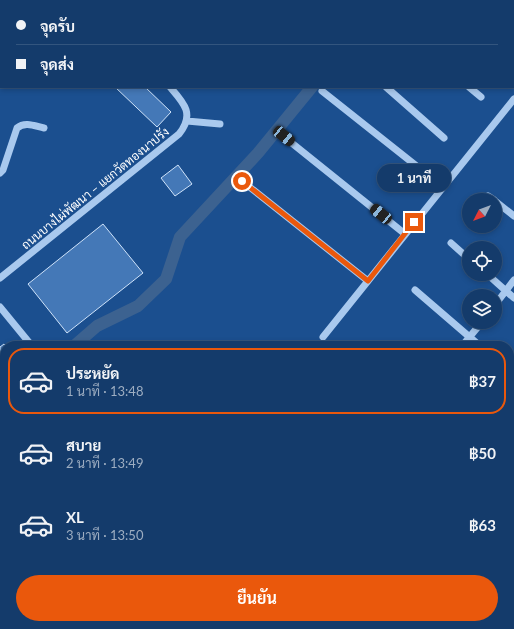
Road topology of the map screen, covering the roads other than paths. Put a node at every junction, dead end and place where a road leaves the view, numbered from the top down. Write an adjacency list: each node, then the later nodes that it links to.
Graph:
1 (171, 88): 7 (street)
2 (387, 88): 11 (street)
3 (470, 88): 5 (street)
4 (322, 91): 14 (street)
5 (481, 97)
6 (514, 99): 14 (street)
7 (187, 121): 8 (street); 20 (street, ถนนบางไผ่พัฒนา – แยกวัดทองนาปรัง)
8 (220, 124)
9 (44, 128): 12 (street)
10 (284, 136): 17 (street)
11 (444, 138)
12 (0, 173)
13 (242, 181): 22 (street)
14 (443, 187): 17 (street)
15 (502, 207): 16 (street)
16 (514, 216)
17 (405, 234): 22 (street)
18 (451, 243): 19 (street)
19 (462, 253)
20 (0, 278)
21 (514, 280): 25 (street)
22 (368, 281): 30 (street)
23 (495, 281): 25 (street)
24 (415, 290): 31 (street)
25 (506, 291): 26 (street); 27 (street)
26 (502, 296)
27 (514, 298)
28 (0, 307): 32 (street)
29 (476, 329): 31 (street)
30 (323, 337)
31 (470, 337): 33 (street); 34 (street)
32 (28, 341)
33 (466, 341)
34 (474, 341)

